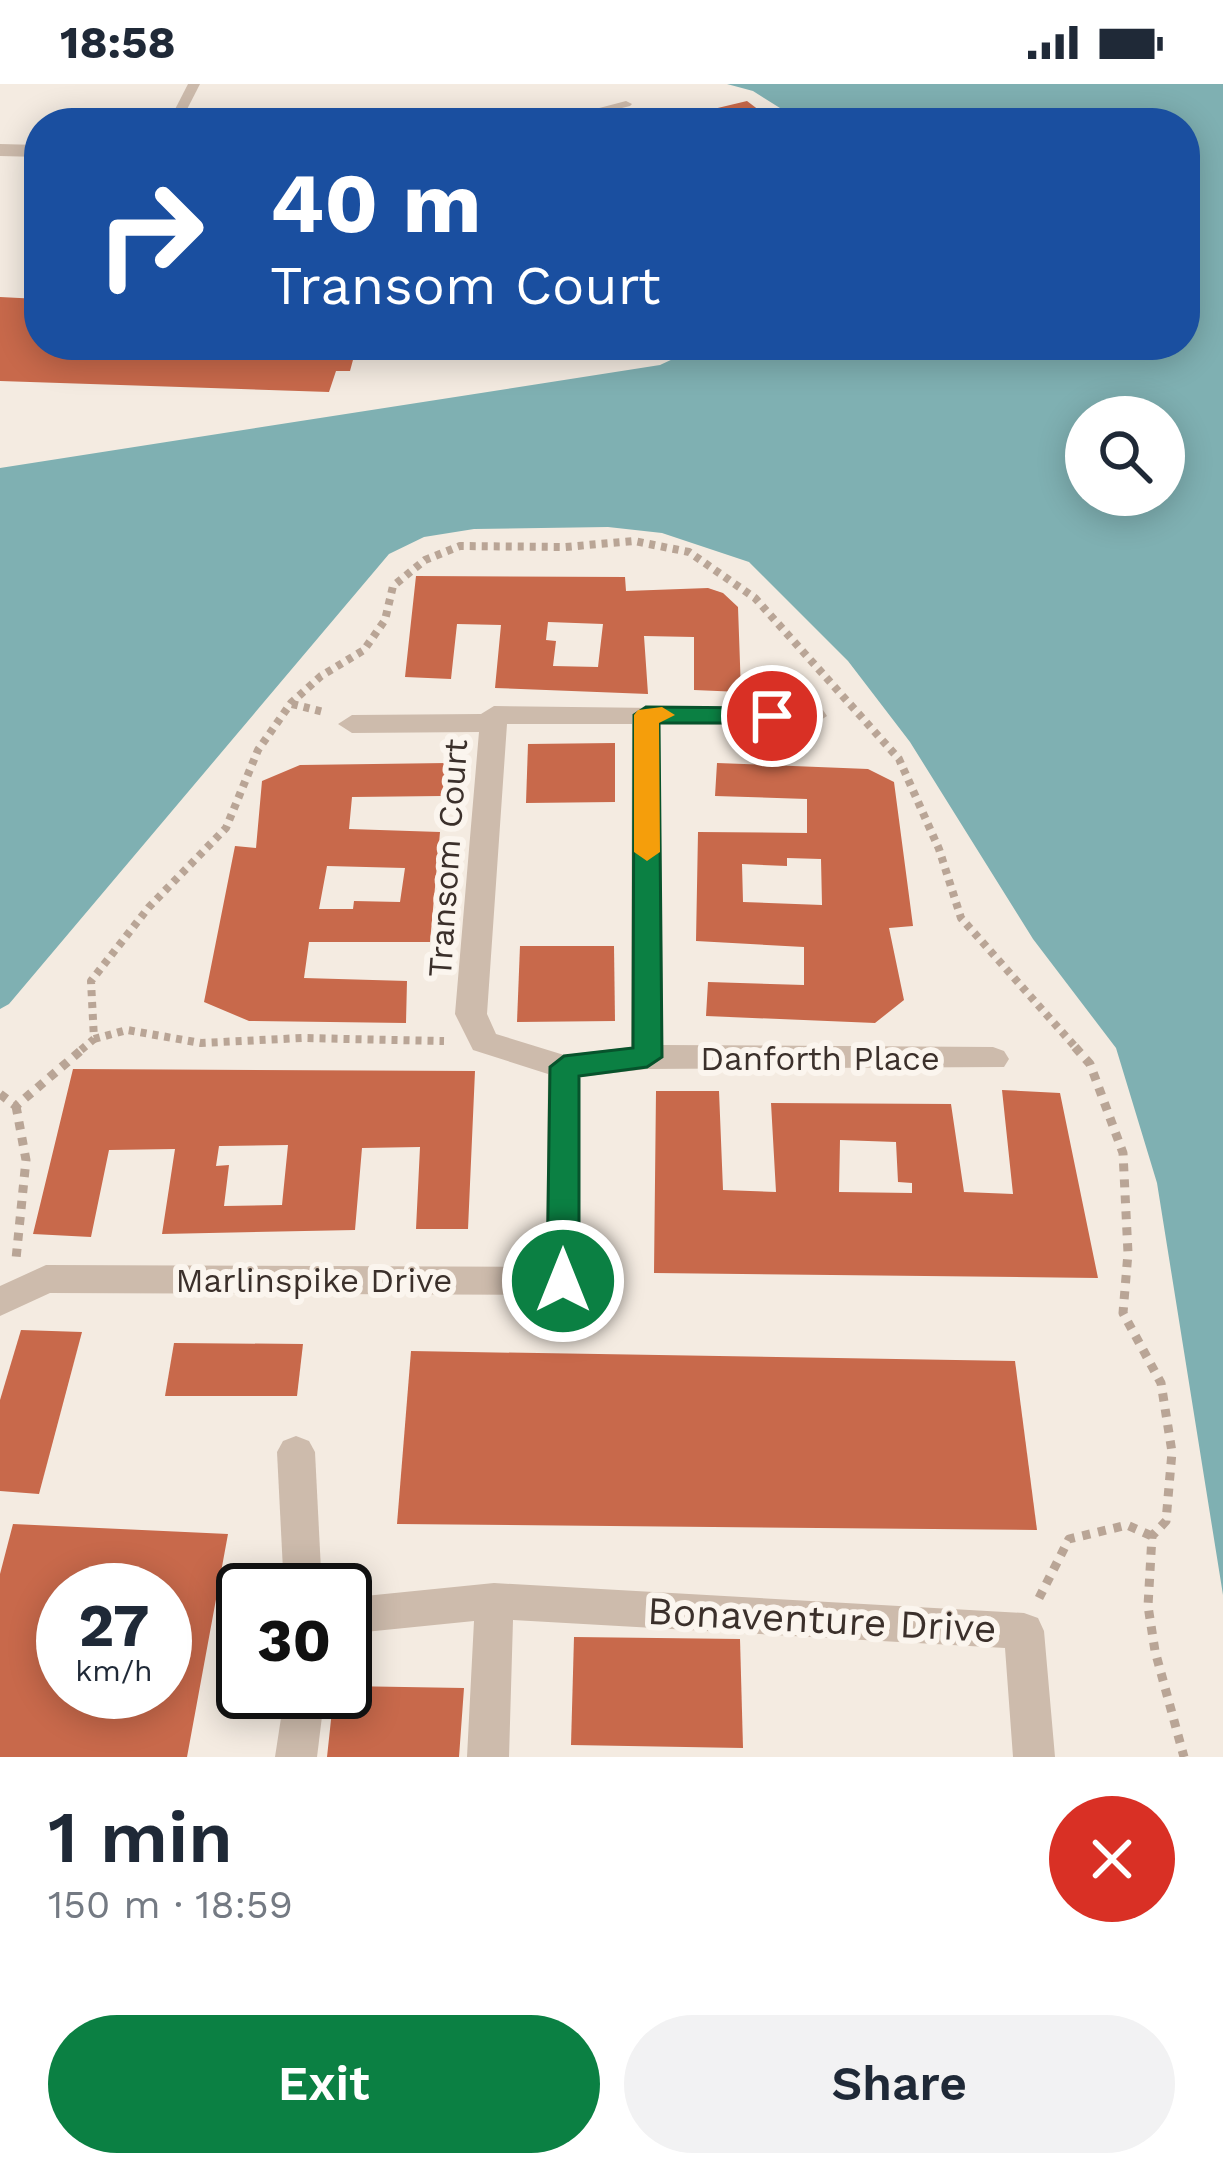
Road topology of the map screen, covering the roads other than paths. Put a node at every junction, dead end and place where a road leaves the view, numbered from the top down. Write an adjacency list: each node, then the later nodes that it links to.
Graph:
1 (626, 104): 2 (lane)
2 (610, 108)
3 (646, 715): 4 (street, Transom Court); 5 (street, Transom Court); 7 (street)
4 (813, 716)
5 (494, 723): 6 (street); 9 (street, Transom Court)
6 (352, 724)
7 (647, 1057): 8 (street, Danforth Place); 9 (street)
8 (993, 1059)
9 (564, 1067): 10 (street, Marlinspike Drive)
10 (6, 1299)
11 (296, 1452): 12 (street)
12 (302, 1563)
13 (494, 1601): 14 (street, Bonaventure Drive); 17 (street); 18 (street, Bonaventure Drive)
14 (372, 1613)
15 (301, 1719): 16 (street)
16 (296, 1757)
17 (488, 1757)
18 (1034, 1757)

